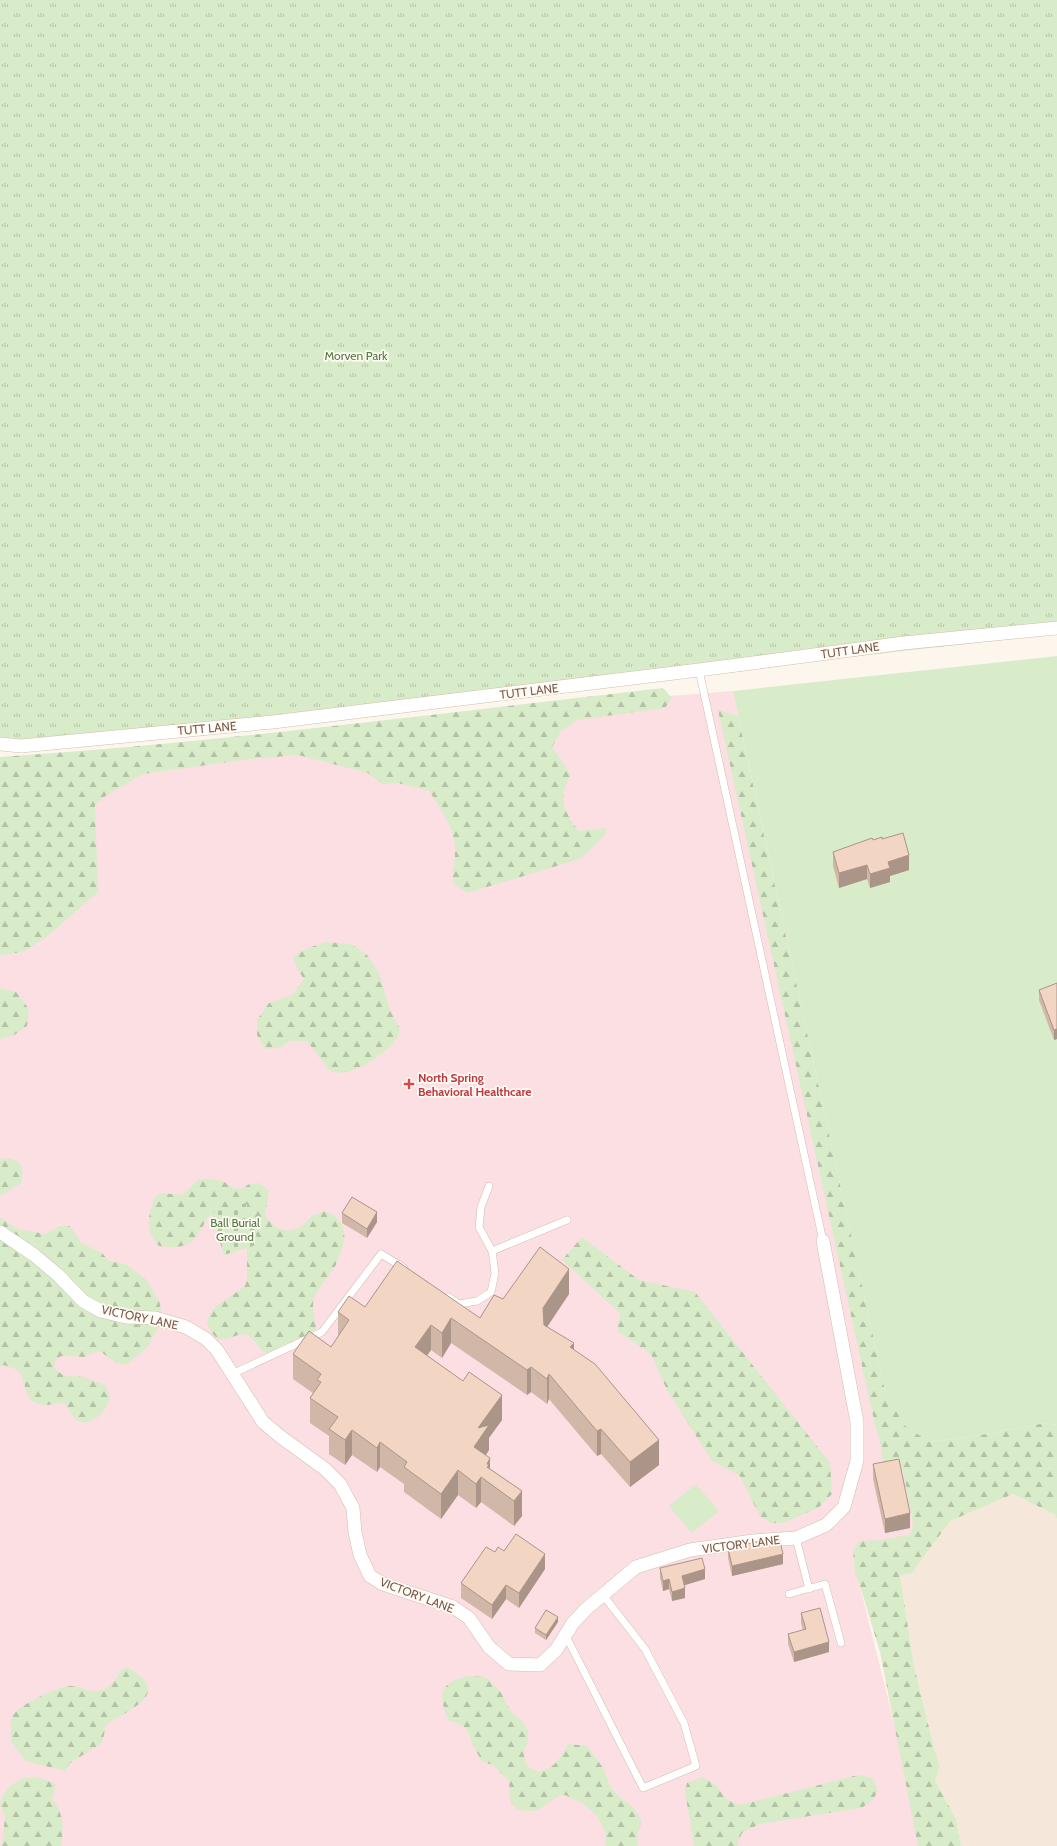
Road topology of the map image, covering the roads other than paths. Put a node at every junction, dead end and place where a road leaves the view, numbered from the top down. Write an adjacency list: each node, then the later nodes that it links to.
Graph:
1 (1057, 628): 2 (street, TUTT LANE)
2 (699, 670): 3 (street, TUTT LANE); 7 (lane)
3 (0, 744)
4 (489, 1186): 8 (lane)
5 (567, 1220): 8 (lane)
6 (0, 1232): 11 (street, VICTORY LANE)
7 (822, 1242): 12 (street, VICTORY LANE)
8 (492, 1251): 10 (lane)
9 (407, 1271): 11 (lane)
10 (440, 1291)
11 (232, 1374): 16 (street, VICTORY LANE)
12 (796, 1538): 13 (lane); 15 (street, VICTORY LANE)
13 (809, 1589): 14 (lane); 17 (lane)
14 (789, 1594)
15 (603, 1595): 16 (street, VICTORY LANE); 16 (lane)
16 (566, 1636)
17 (841, 1643)

